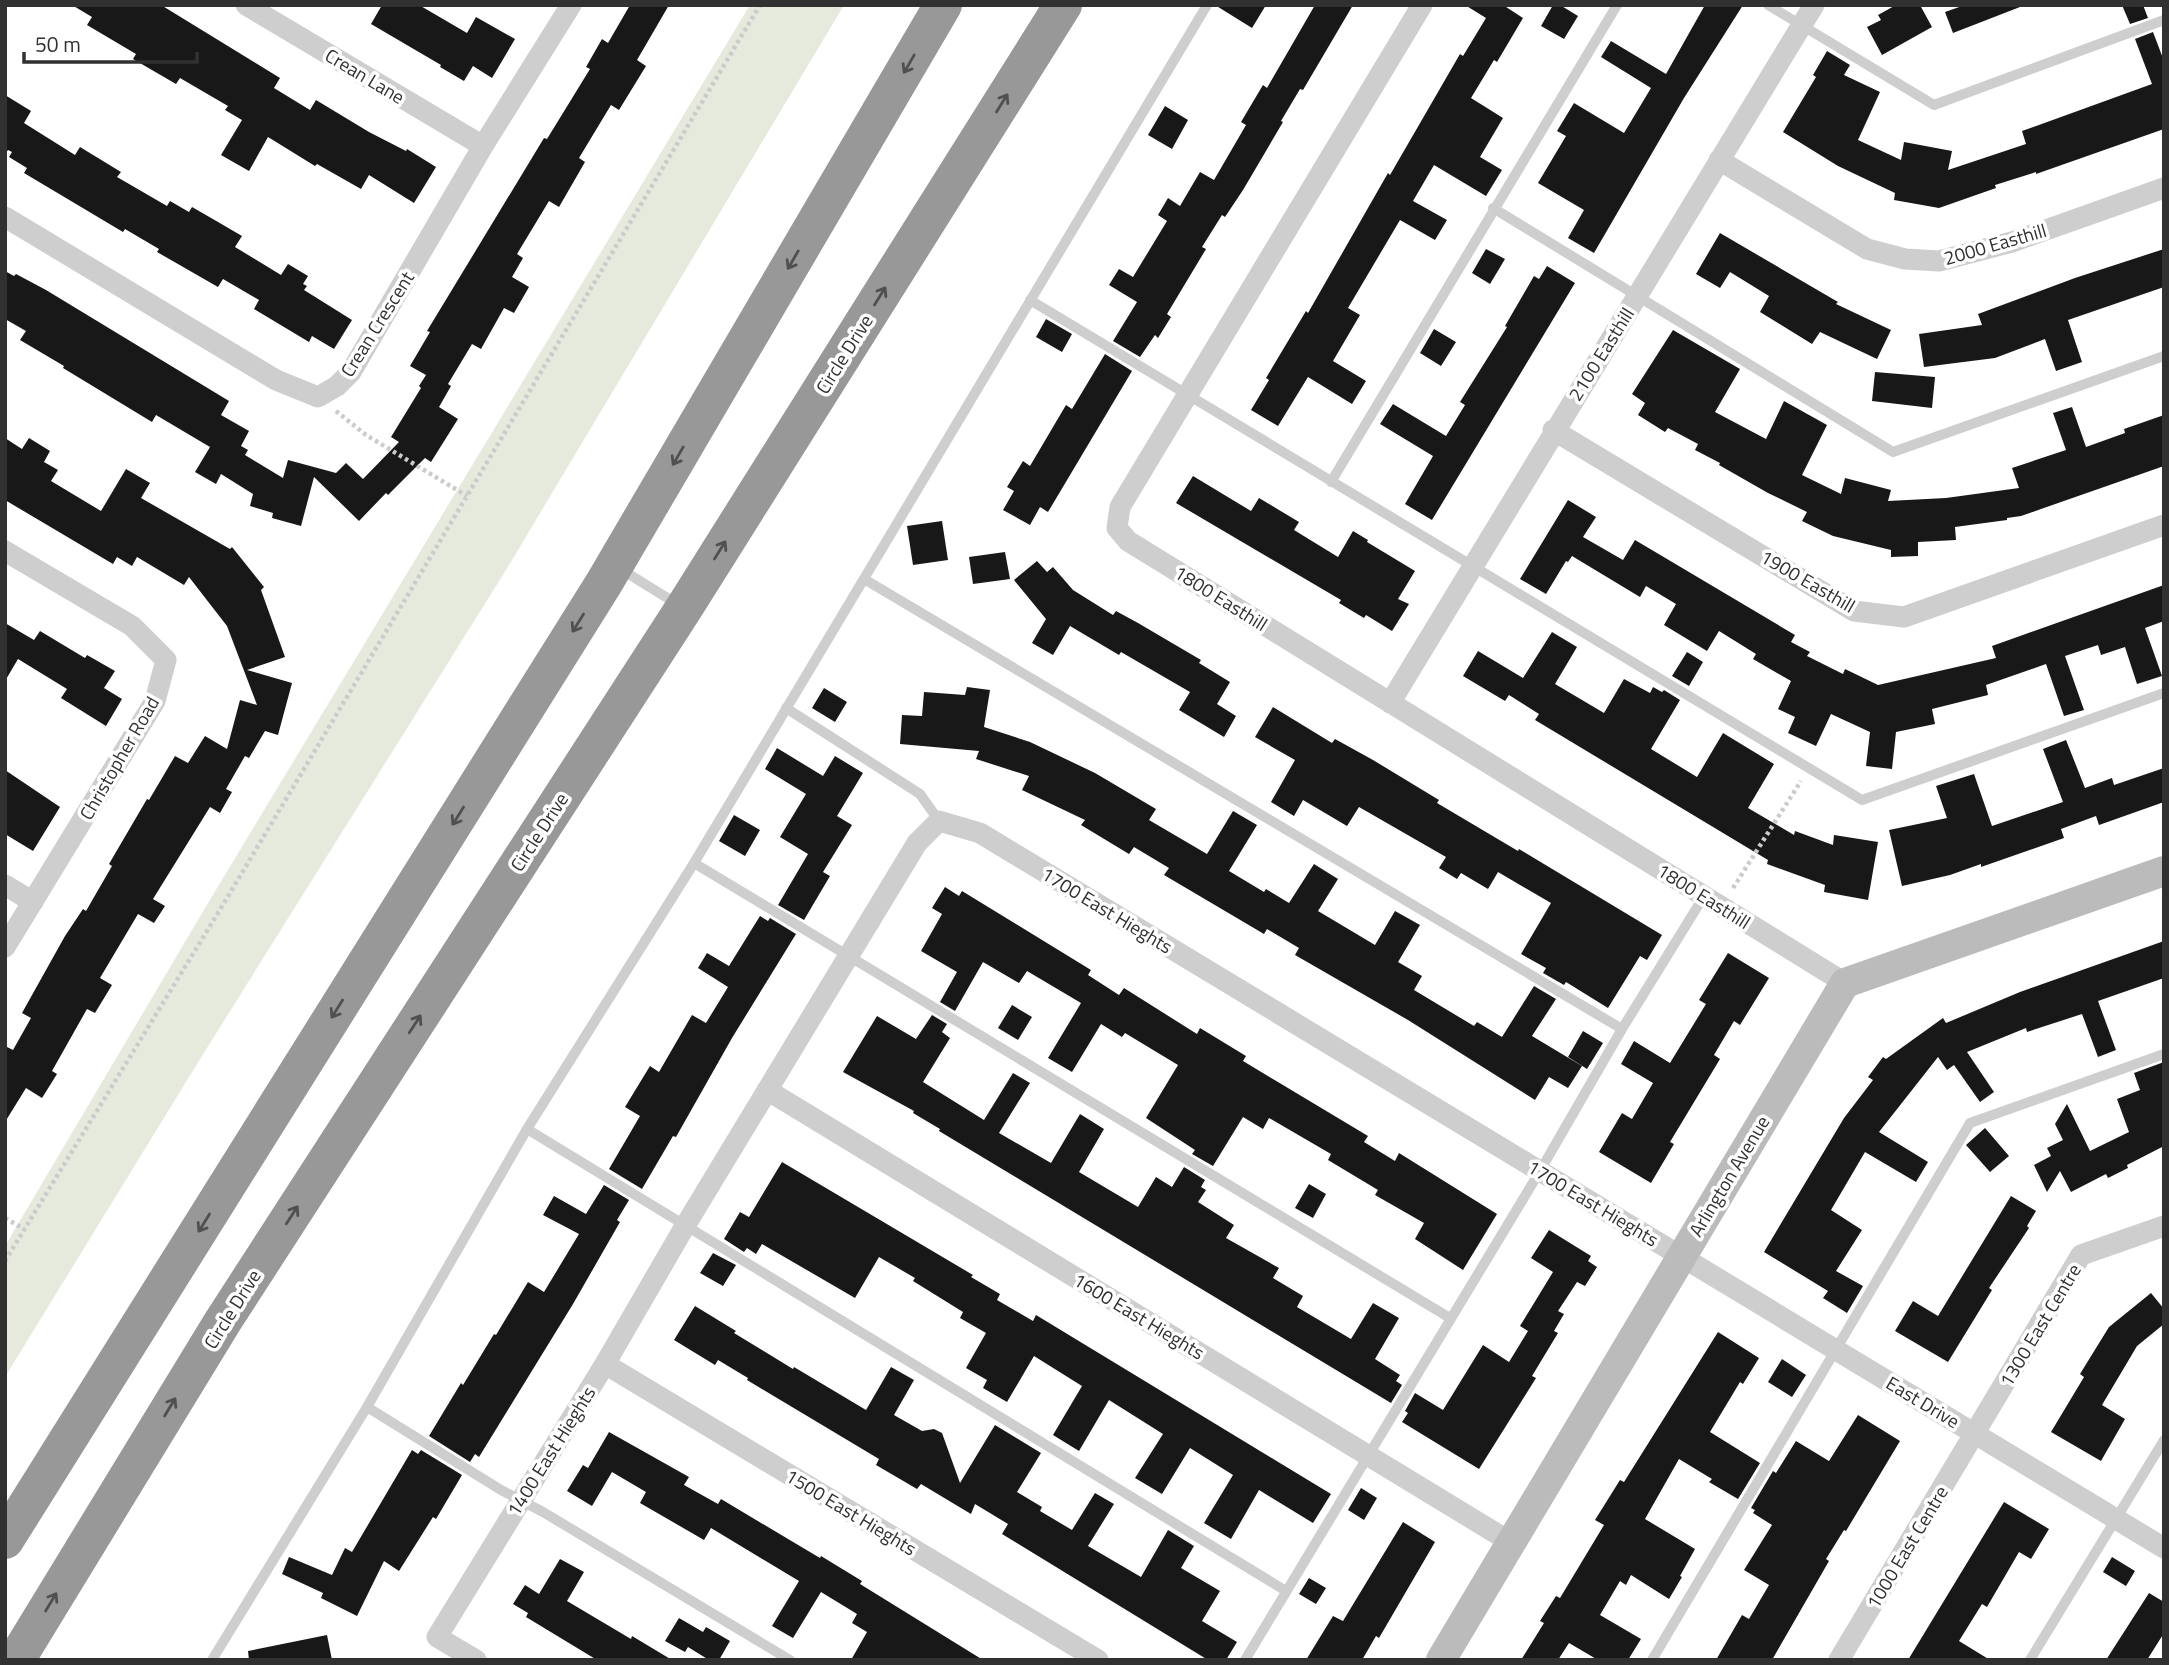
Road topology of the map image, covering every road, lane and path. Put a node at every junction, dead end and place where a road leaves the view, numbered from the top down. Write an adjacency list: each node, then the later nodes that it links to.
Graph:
1 (246, 5): 13 (street, Crean Lane)
2 (570, 5): 13 (street, Crean Crescent)
3 (760, 5): 25 (path)
4 (943, 5): 28 (highway, one-way to 28)
5 (1063, 5): 31 (highway, Circle Drive, one-way to 5)
6 (1207, 5): 19 (lane)
7 (1422, 5): 21 (street, 1800 Easthill)
8 (1617, 5): 16 (lane)
9 (1768, 5): 12 (lane)
10 (1814, 5): 12 (street, 2100 Easthill)
11 (2164, 20): 12 (lane)
12 (1800, 25): 14 (street, 2100 Easthill)
13 (483, 146): 17 (street, Crean Crescent)
14 (1719, 160): 15 (street, 2000 Easthill); 18 (street, 2100 Easthill)
15 (2164, 188)
16 (1493, 208): 18 (lane); 24 (lane)
17 (5, 216)
18 (1637, 295): 20 (lane); 23 (street, 2100 Easthill)
19 (1030, 300): 21 (lane); 30 (lane)
20 (2164, 356)
21 (1188, 394): 24 (lane); 33 (street, 1800 Easthill)
22 (359, 428): 25 (path)
23 (1553, 430): 26 (street, 1900 Easthill); 29 (street, 2100 Easthill)
24 (1331, 482): 29 (lane)
25 (467, 496): 54 (path)
26 (2164, 525)
27 (5, 551): 42 (street, Christopher Road)
28 (614, 565): 31 (lane); 66 (highway, one-way to 66)
29 (1473, 566): 33 (street, 2100 Easthill); 35 (lane)
30 (864, 579): 34 (lane); 46 (lane)
31 (684, 608): 70 (highway, Circle Drive, one-way to 31)
32 (2164, 693): 35 (lane)
33 (1390, 703): 41 (street, 1800 Easthill)
34 (786, 708): 36 (lane); 37 (lane)
35 (1810, 767): 39 (path)
36 (939, 821): 44 (street); 50 (street, 1700 East Hieghts)
37 (694, 863): 44 (lane); 49 (lane)
38 (2164, 871): 45 (street)
39 (1736, 883)
40 (5, 885): 42 (street)
41 (1704, 896): 45 (street, 1800 Easthill); 46 (lane)
42 (33, 902): 43 (street, Christopher Road)
43 (5, 947)
44 (848, 956): 48 (street); 57 (lane)
45 (1845, 983): 55 (street, Arlington Avenue)
46 (1622, 1029): 50 (lane)
47 (2164, 1054): 58 (lane)
48 (767, 1090): 52 (street); 63 (street, 1600 East Hieghts)
49 (527, 1129): 52 (lane); 60 (lane)
50 (1540, 1171): 55 (street, 1700 East Hieghts); 57 (lane)
51 (5, 1217): 54 (path)
52 (685, 1226): 59 (street, 1400 East Hieghts); 69 (lane)
53 (2164, 1226): 61 (street, 1300 East Centre)
54 (24, 1229): 56 (path)
55 (1681, 1255): 58 (street, East Drive); 67 (street, Arlington Avenue)
56 (5, 1261)
57 (1450, 1318): 63 (lane)
58 (1835, 1349): 61 (street, East Drive); 77 (lane)
59 (605, 1364): 64 (street, 1400 East Hieghts); 74 (street, 1500 East Hieghts)
60 (367, 1407): 64 (lane); 71 (lane)
61 (1975, 1434): 65 (street, East Drive); 78 (street, 1000 East Centre)
62 (2164, 1440): 65 (lane)
63 (1368, 1455): 67 (street, 1600 East Hieghts); 69 (lane)
64 (521, 1501): 72 (street, 1400 East Hieghts); 73 (lane)
65 (2115, 1517): 68 (street, East Drive); 79 (lane)
66 (5, 1540)
67 (1512, 1543): 76 (street, Arlington Avenue)
68 (2164, 1548)
69 (1286, 1591): 75 (lane)
70 (16, 1660)
71 (212, 1660)
72 (476, 1660)
73 (790, 1660)
74 (1098, 1660)
75 (1245, 1660)
76 (1441, 1660)
77 (1651, 1660)
78 (1839, 1660)
79 (2030, 1660)

